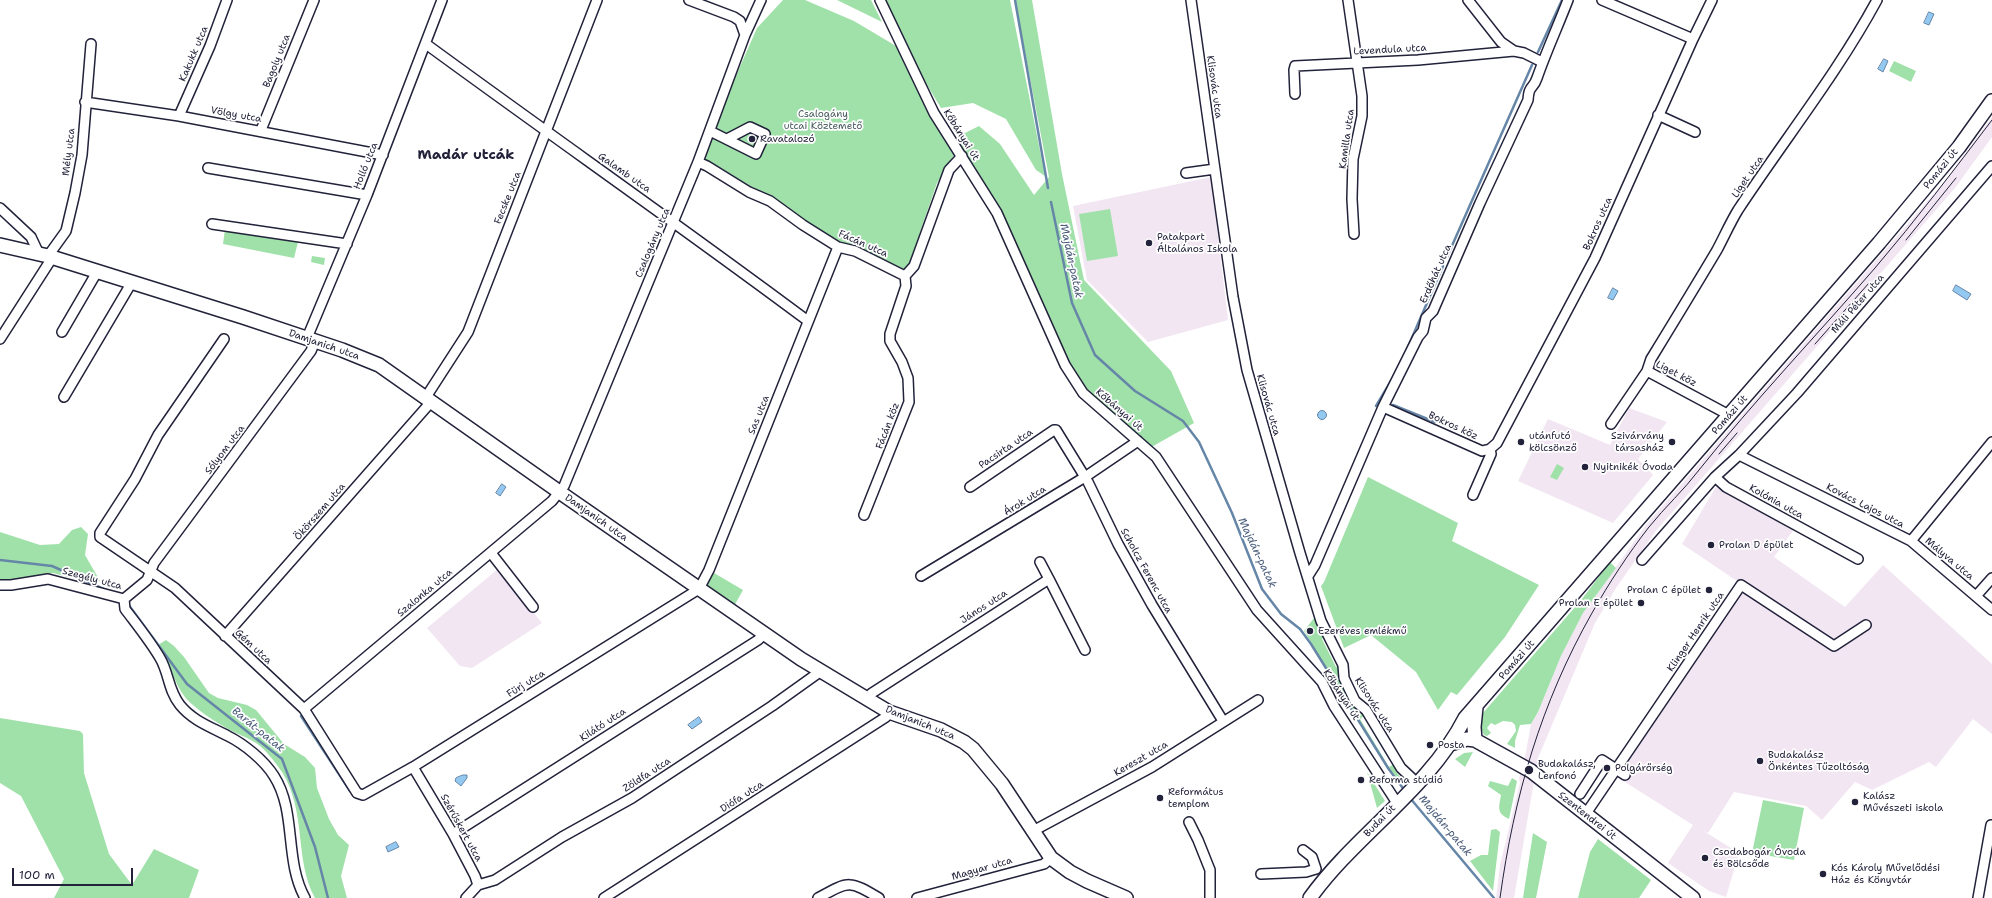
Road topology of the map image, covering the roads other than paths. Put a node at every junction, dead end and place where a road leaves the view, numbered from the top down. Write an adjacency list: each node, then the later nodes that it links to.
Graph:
1 (227, 0): 28 (street, Kakukk utca)
2 (314, 0): 29 (street, Bagoly utca)
3 (442, 0): 19 (street, Holló utca)
4 (597, 0): 31 (street, Fecske utca)
5 (689, 0): 15 (street)
6 (761, 0): 15 (street, Csalogány utca)
7 (880, 0): 35 (street, Kőbányai út)
8 (1191, 0): 39 (street, Klisovác utca)
9 (1348, 0): 23 (street, Kamilla utca)
10 (1468, 0): 16 (street)
11 (1568, 0): 22 (street, Erdőhát utca)
12 (1602, 0): 17 (street)
13 (1712, 0): 17 (street, Bokros utca)
14 (1876, 0): 58 (street, Liget utca)
15 (745, 35): 30 (street, Csalogány utca)
16 (1498, 37): 20 (street); 21 (street)
17 (1693, 39): 27 (street, Bokros utca)
18 (91, 44): 26 (street, Mély utca)
19 (426, 44): 31 (street, Galamb utca); 34 (street, Holló utca)
20 (1514, 51): 21 (street, Levendula utca); 22 (street)
21 (1492, 53): 23 (street, Levendula utca)
22 (1542, 62): 61 (street, Erdőhát utca)
23 (1358, 63): 24 (street, Levendula utca); 45 (street, Kamilla utca)
24 (1295, 94)
25 (1992, 101): 62 (main road, Pomázi út)
26 (85, 102): 28 (street, Völgy utca); 49 (street, Mély utca)
27 (1658, 115): 32 (street); 67 (street, Bokros utca)
28 (179, 116): 29 (street, Völgy utca)
29 (261, 130): 34 (street, Völgy utca)
30 (710, 131): 33 (street); 36 (street, Csalogány utca)
31 (547, 132): 43 (street, Galamb utca); 60 (street, Fecske utca)
32 (1695, 132)
33 (727, 139)
34 (383, 155): 41 (street, Holló utca)
35 (962, 156): 51 (street); 65 (street, Kőbányai út)
36 (698, 162): 43 (street, Csalogány utca); 48 (street, Fácán utca)
37 (1992, 166): 68 (street, Máli Péter utca)
38 (208, 168): 41 (street)
39 (1215, 169): 40 (street); 82 (street, Klisovác utca)
40 (1186, 173)
41 (366, 195): 46 (street, Holló utca)
42 (0, 208): 49 (street)
43 (674, 222): 53 (street, Galamb utca); 72 (street, Csalogány utca)
44 (212, 224): 46 (street)
45 (1354, 234)
46 (347, 244): 57 (street, Holló utca)
47 (0, 245): 49 (main road, Damjanich utca)
48 (838, 247): 51 (street, Fácán utca); 53 (street, Sas utca)
49 (46, 256): 50 (main road, Damjanich utca); 55 (street, Mély utca)
50 (97, 272): 52 (main road, Damjanich utca); 54 (street)
51 (905, 276): 74 (street, Fácán köz)
52 (132, 282): 57 (main road, Damjanich utca); 59 (street)
53 (808, 321): 86 (street, Sas utca)
54 (62, 332)
55 (0, 339)
56 (224, 339): 80 (street, Gém utca)
57 (311, 340): 60 (main road, Damjanich utca); 80 (street, Sólyom utca)
58 (1647, 372): 62 (street, Liget köz); 63 (street, Liget köz)
59 (64, 397)
60 (429, 400): 72 (main road, Damjanich utca); 93 (street, Ökörszem utca)
61 (1383, 407): 67 (street, Bokros köz); 82 (street, Erdőhát utca)
62 (1729, 415): 101 (main road, Pomázi út)
63 (1611, 424)
64 (1054, 430): 69 (street, Scholcz Ferenc utca); 71 (street, Pacsirta utca)
65 (1138, 441): 69 (street, Árok utca); 108 (street, Kőbányai út)
66 (1992, 442): 75 (street, Kovács Lajos utca)
67 (1490, 449): 73 (street)
68 (1739, 455): 70 (street); 75 (street, Kovács Lajos utca)
69 (1085, 477): 81 (street, Árok utca); 100 (street, Scholcz Ferenc utca)
70 (1715, 477): 77 (street, Kolónia utca); 78 (street)
71 (970, 487)
72 (559, 493): 76 (street, Szalonka utca); 86 (main road, Damjanich utca)
73 (1473, 494)
74 (864, 515)
75 (1911, 541): 87 (street, Mályva utca)
76 (490, 553): 89 (street); 98 (street, Szalonka utca)
77 (1858, 559)
78 (1642, 560)
79 (1040, 562): 84 (street)
80 (152, 571): 88 (street, Sólyom utca); 93 (street, Gém utca)
81 (921, 576)
82 (1308, 576): 105 (street, Klisovác utca)
83 (1992, 578): 87 (street)
84 (1048, 579): 94 (street); 96 (street, János utca)
85 (0, 585): 88 (street, Szegély utca)
86 (699, 589): 92 (main road, Damjanich utca); 102 (street, Fürj utca)
87 (1976, 596): 90 (street, Mályva utca)
88 (124, 599): 121 (street, Szegély utca)
89 (533, 608)
90 (1992, 610)
91 (1866, 625): 103 (street, Klinger Henrik utca)
92 (764, 634): 95 (main road, Damjanich utca); 113 (street, Kilátó utca)
93 (225, 636): 98 (street, Gém utca)
94 (1085, 650)
95 (821, 671): 96 (main road, Damjanich utca); 119 (street, Zöldfa utca)
96 (866, 699): 99 (main road, Damjanich utca)
97 (1258, 700): 100 (street, Kereszt utca)
98 (304, 710): 107 (street, Gém utca)
99 (889, 712): 112 (main road, Damjanich utca); 123 (street, Diófa utca)
100 (1223, 722): 112 (street, Kereszt utca)
101 (1469, 734): 105 (main road, Budai út); 109 (main road, Szentendrei út)
102 (413, 767): 107 (street, Fürj utca); 113 (street, Szérűskert utca)
103 (1617, 769): 104 (street); 106 (street); 109 (street, Klinger Henrik utca)
104 (1625, 775)
105 (1414, 786): 108 (main road, Budai út)
106 (1580, 794)
107 (363, 795)
108 (1399, 801): 118 (main road, Budai út)
109 (1585, 815): 131 (main road, Szentendrei út)
110 (1189, 822): 129 (street)
111 (1991, 825): 132 (street)
112 (1033, 831): 115 (main road, Damjanich utca)
113 (453, 834): 119 (street, Szérűskert utca)
114 (1303, 850): 116 (street)
115 (1051, 858): 120 (street, Magyar utca); 128 (main road, Damjanich utca)
116 (1316, 869): 117 (street); 118 (street)
117 (1261, 874)
118 (1326, 879): 130 (main road, Budai út)
119 (478, 885): 122 (street)
120 (954, 889): 126 (street, Magyar utca); 127 (street)
121 (305, 898)
122 (466, 898)
123 (604, 898)
124 (818, 898): 125 (street)
125 (879, 898)
126 (917, 898)
127 (951, 898)
128 (1126, 898)
129 (1210, 898)
130 (1310, 898)
131 (1693, 898)
132 (1978, 898)

